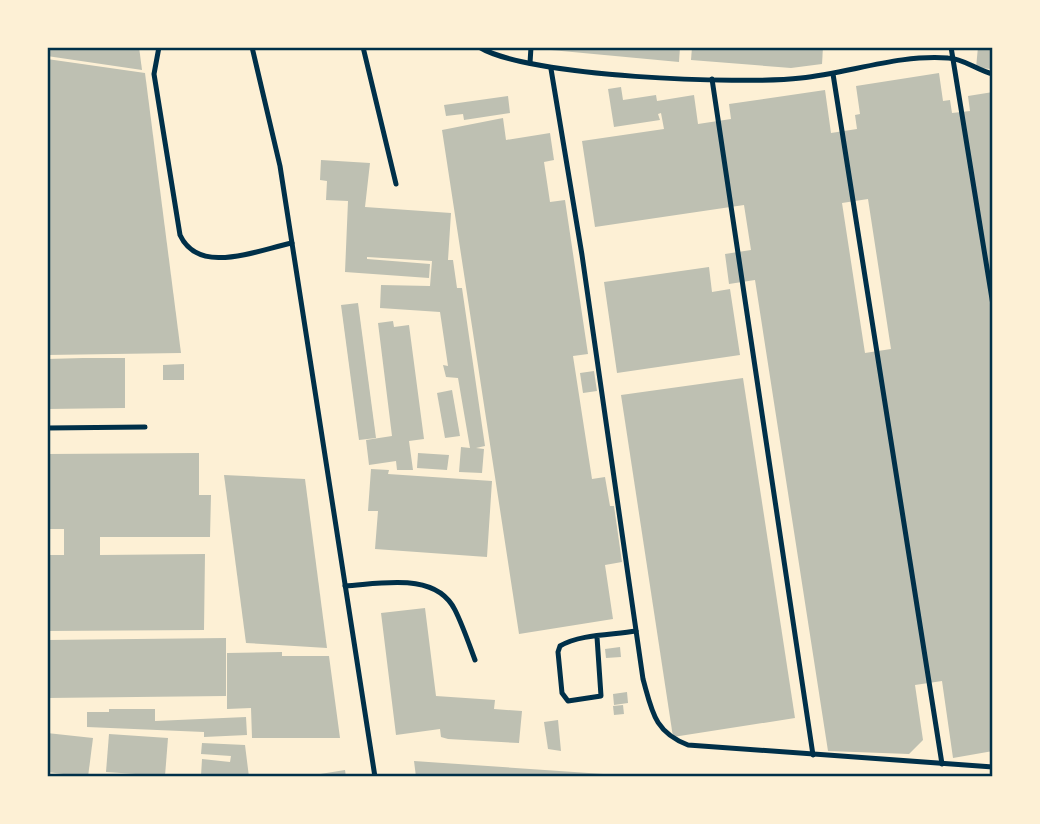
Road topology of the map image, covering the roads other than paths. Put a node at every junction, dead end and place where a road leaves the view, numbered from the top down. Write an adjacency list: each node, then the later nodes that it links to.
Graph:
1 (159, 47): 14 (lane)
2 (253, 47): 14 (lane)
3 (363, 47): 13 (lane)
4 (480, 47): 8 (lane)
5 (531, 47): 8 (lane)
6 (951, 47): 7 (lane)
7 (952, 57): 10 (lane); 11 (lane); 15 (lane)
8 (530, 63): 9 (lane)
9 (551, 69): 12 (lane); 19 (lane)
10 (833, 74): 12 (lane); 23 (lane)
11 (993, 75)
12 (712, 79): 22 (lane)
13 (396, 184)
14 (292, 243): 18 (lane)
15 (993, 305)
16 (145, 427): 17 (lane)
17 (47, 428)
18 (345, 586): 21 (lane); 25 (lane)
19 (636, 631): 20 (lane); 22 (lane)
20 (597, 637): 20 (lane)
21 (475, 660)
22 (813, 755): 23 (lane)
23 (942, 764): 24 (lane)
24 (993, 767)
25 (374, 777)

